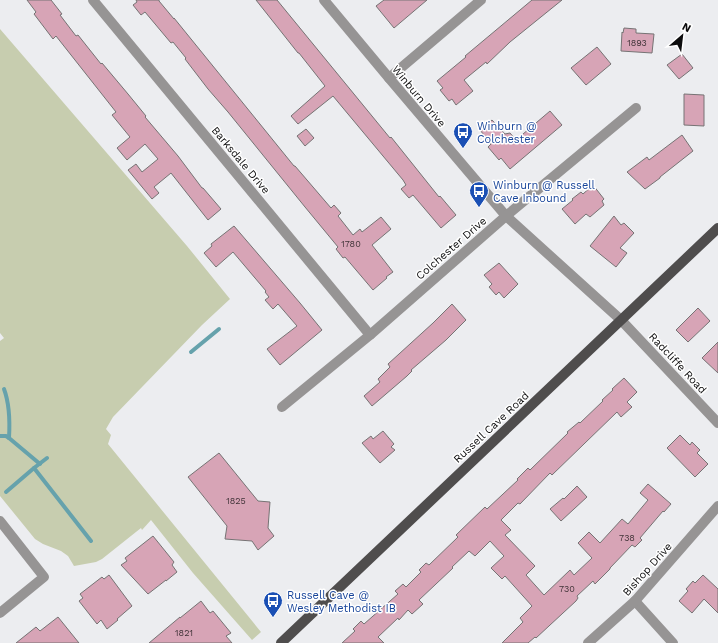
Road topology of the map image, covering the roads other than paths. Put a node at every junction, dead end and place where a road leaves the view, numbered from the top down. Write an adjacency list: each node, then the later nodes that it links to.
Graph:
1 (93, 0): 9 (street, Barksdale Drive)
2 (324, 0): 4 (street, Winburn Drive)
3 (481, 0): 4 (street)
4 (389, 78): 6 (street, Winburn Drive)
5 (636, 108): 6 (street, Colchester Drive)
6 (506, 216): 8 (street, Winburn Drive); 9 (street, Colchester Drive)
7 (718, 228): 8 (main road, Russell Cave Road)
8 (621, 320): 11 (street, Radcliffe Road); 16 (main road, Russell Cave Road)
9 (370, 335): 10 (street, Colchester Drive)
10 (282, 407)
11 (718, 423)
12 (718, 506): 14 (street, Bishop Drive)
13 (0, 521): 15 (street)
14 (635, 601): 17 (street, Bishop Drive); 18 (street)
15 (0, 613)
16 (281, 643)
17 (588, 643)
18 (673, 643)

